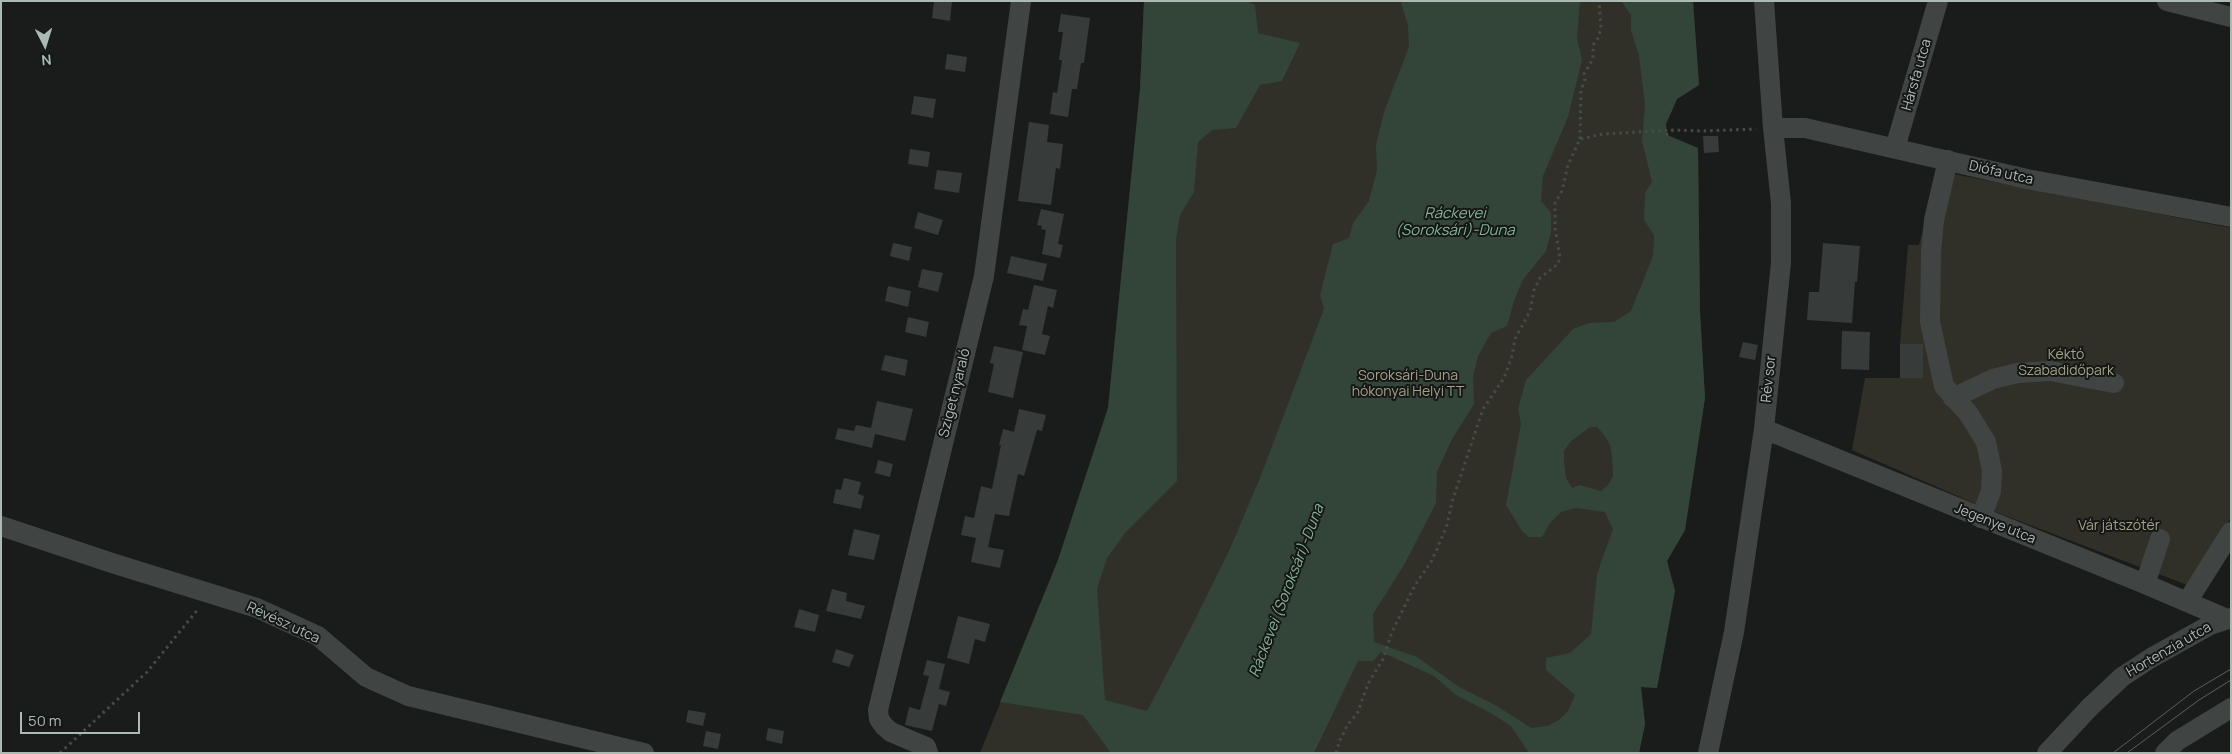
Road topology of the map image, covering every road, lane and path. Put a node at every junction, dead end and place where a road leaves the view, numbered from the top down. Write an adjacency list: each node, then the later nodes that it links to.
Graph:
1 (1021, 1): 26 (street, Sziget nyaraló)
2 (1599, 1): 8 (path)
3 (1764, 1): 7 (street, Rév sor)
4 (1938, 1): 9 (street, Hársfa utca)
5 (2175, 2): 6 (street)
6 (2231, 16)
7 (1773, 128): 8 (path); 9 (street, Diófa utca); 14 (street, Rév sor)
8 (1580, 139): 27 (path)
9 (1895, 148): 10 (street, Diófa utca)
10 (1948, 160): 11 (street, Diófa utca); 13 (street)
11 (2231, 217)
12 (2114, 383): 13 (street)
13 (1953, 398): 15 (street)
14 (1764, 429): 15 (street, Jegenye utca); 28 (street, Rév sor)
15 (1982, 518): 19 (street, Jegenye utca)
16 (1, 526): 20 (street, Révész utca)
17 (2231, 532): 21 (street)
18 (2160, 539): 19 (street)
19 (2145, 584): 21 (street, Jegenye utca)
20 (211, 594): 24 (path); 25 (street, Révész utca)
21 (2187, 602): 22 (street, Jegenye utca)
22 (2229, 618): 29 (street, Hortenzia utca)
23 (2231, 708): 30 (street)
24 (60, 753)
25 (644, 753)
26 (928, 753)
27 (1336, 753)
28 (1708, 753)
29 (2047, 753)
30 (2165, 753)

